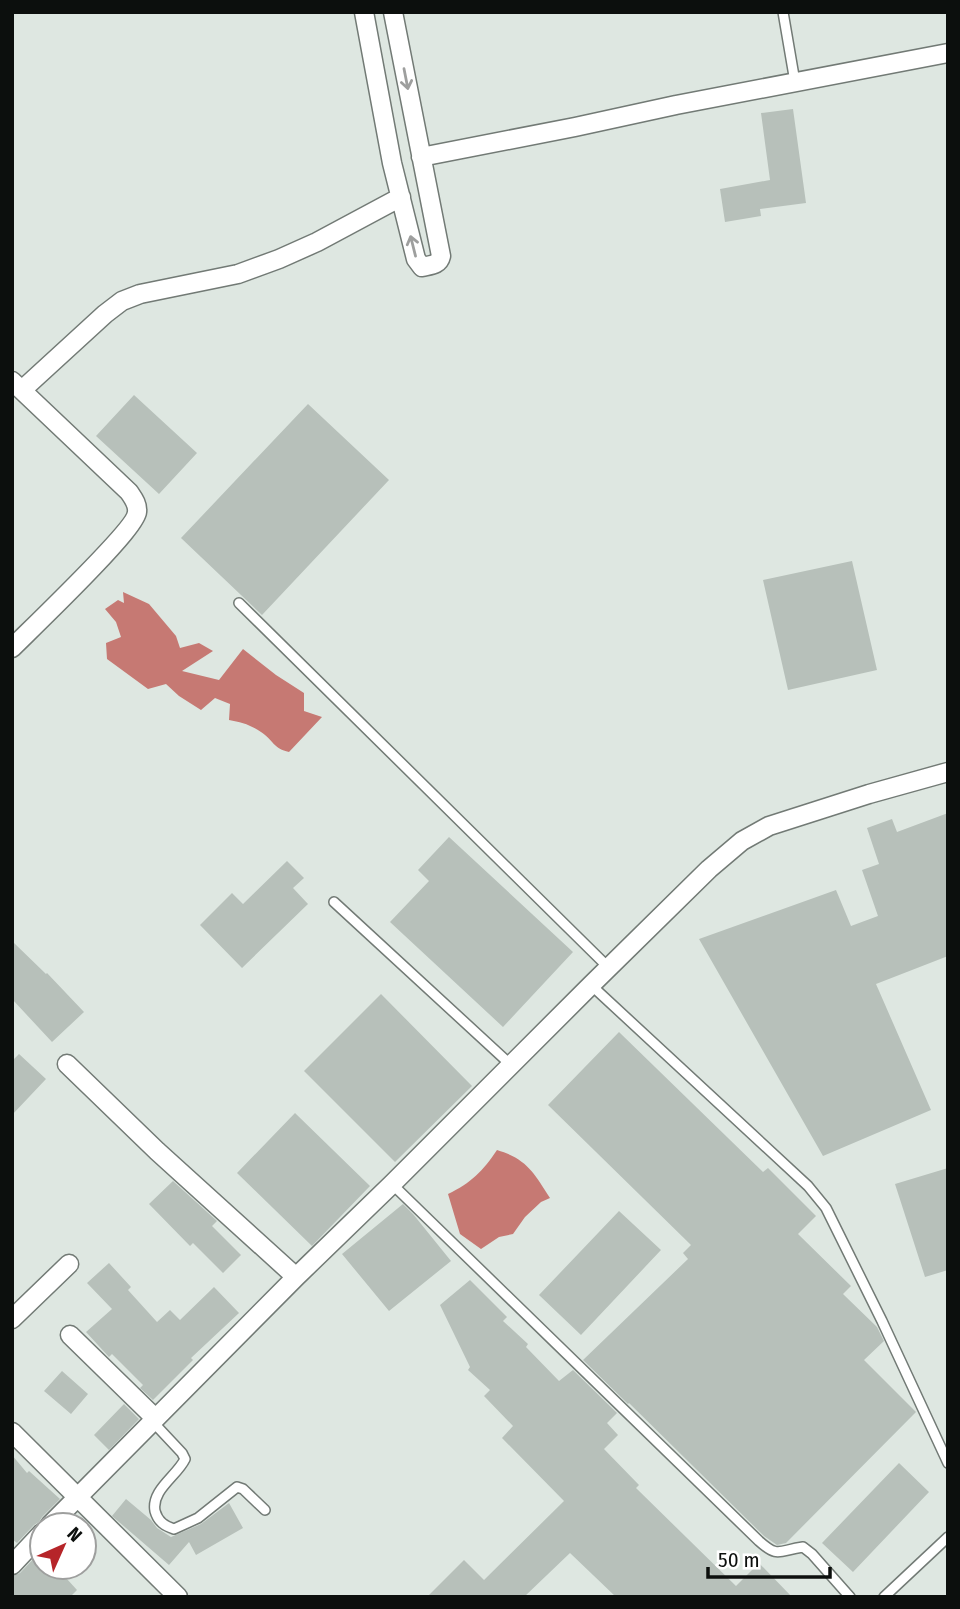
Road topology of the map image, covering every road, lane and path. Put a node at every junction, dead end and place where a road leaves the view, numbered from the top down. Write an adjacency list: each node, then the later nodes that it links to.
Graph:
1 (364, 12): 7 (street)
2 (393, 12): 6 (street, one-way to 6)
3 (783, 12): 5 (lane)
4 (948, 52): 5 (street)
5 (795, 82): 6 (street)
6 (421, 157): 7 (street, one-way to 7)
7 (401, 197): 8 (street)
8 (17, 386): 10 (street)
9 (239, 603): 13 (lane)
10 (12, 648)
11 (948, 772): 13 (street)
12 (334, 902): 16 (lane)
13 (609, 968): 14 (street)
14 (591, 985): 16 (street); 24 (lane)
15 (67, 1064): 19 (street)
16 (510, 1065): 17 (street)
17 (391, 1184): 19 (street); 32 (lane)
18 (69, 1264): 20 (street)
19 (296, 1277): 22 (street)
20 (12, 1319)
21 (70, 1335): 22 (street)
22 (153, 1420): 25 (street); 26 (lane)
23 (12, 1432): 25 (street)
24 (948, 1464)
25 (77, 1496): 27 (street); 31 (street)
26 (265, 1510)
27 (63, 1511)
28 (948, 1537): 33 (lane)
29 (28, 1548): 30 (street)
30 (12, 1565)
31 (178, 1597)
32 (850, 1597)
33 (884, 1597)

